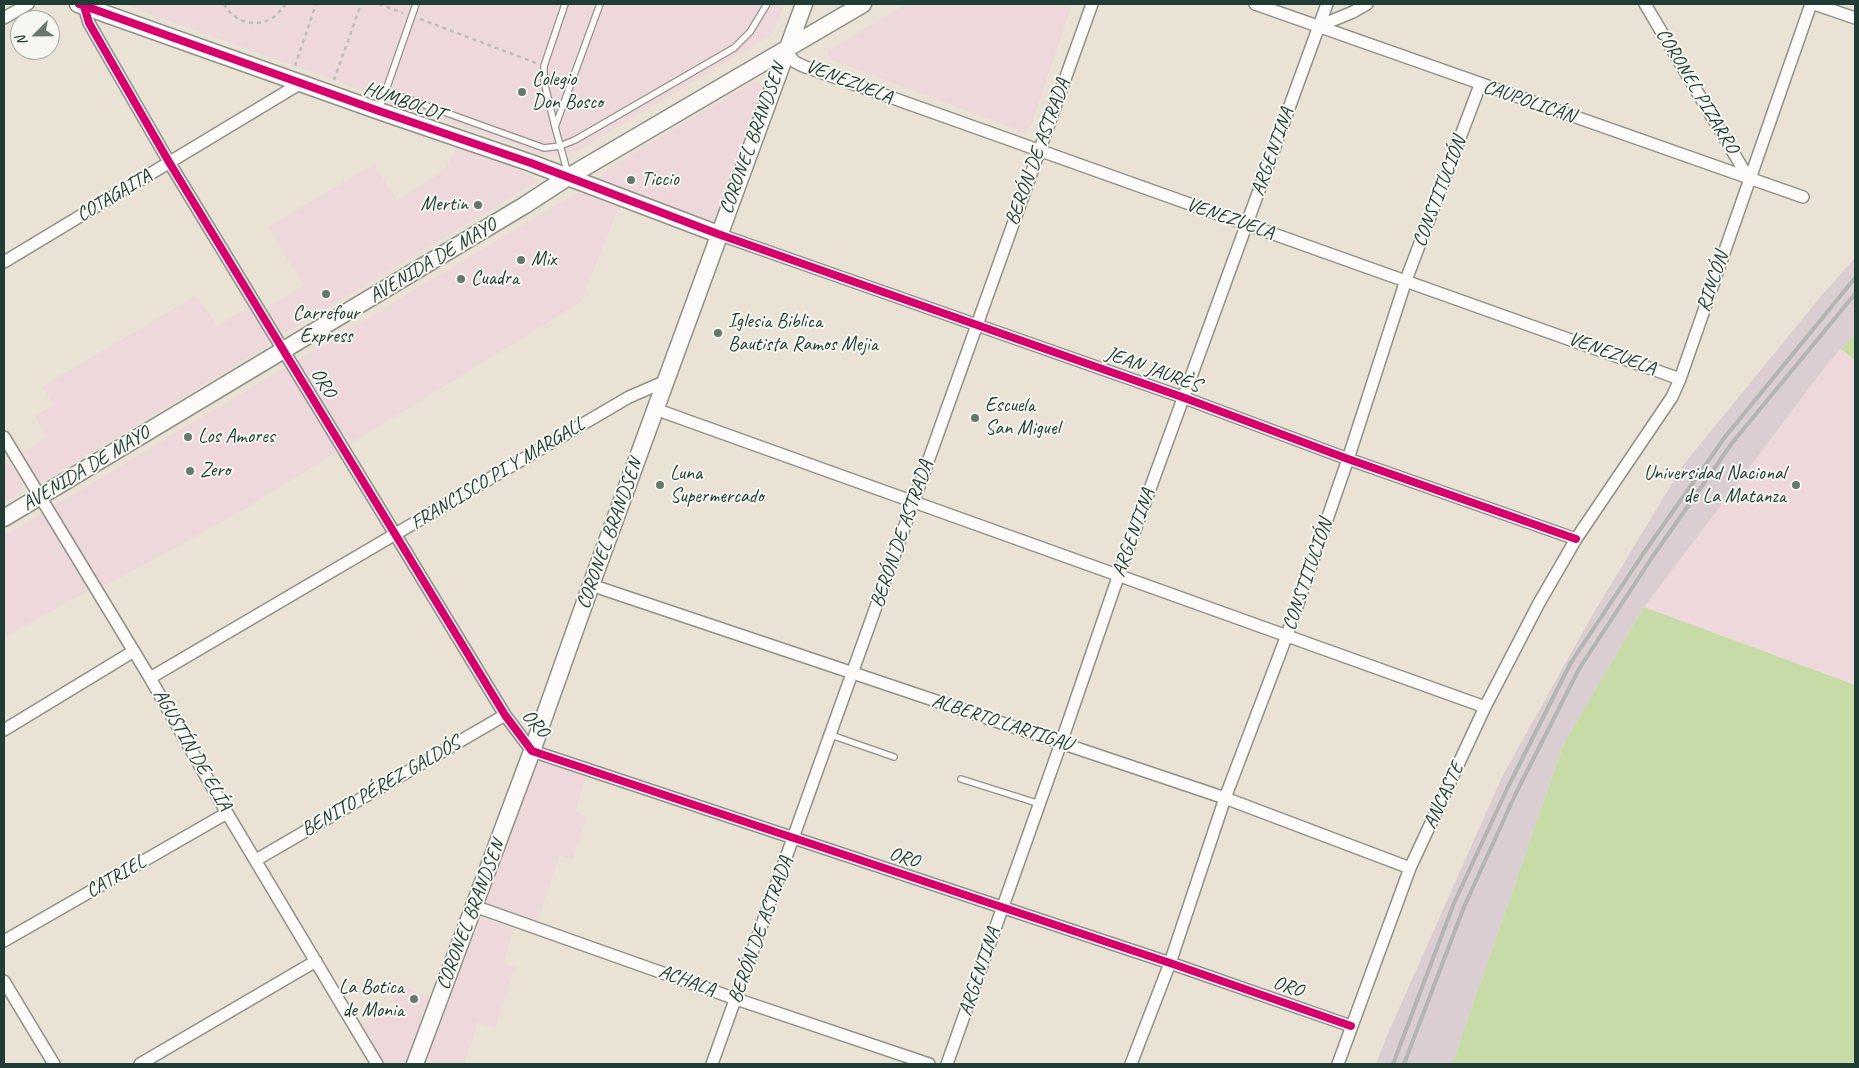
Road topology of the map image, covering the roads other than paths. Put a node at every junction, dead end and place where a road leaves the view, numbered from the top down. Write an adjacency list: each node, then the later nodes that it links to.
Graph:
1 (28, 4): 15 (street)
2 (416, 4): 21 (lane)
3 (565, 4): 23 (lane)
4 (600, 4): 23 (lane)
5 (767, 4): 24 (lane)
6 (804, 4): 18 (street, CORONEL BRANDSEN)
7 (863, 4): 18 (street, AVENIDA DE MAYO)
8 (1092, 4): 25 (street, BERÓN DE ASTRADA)
9 (1255, 4): 17 (street, CAUPOLICÁN)
10 (1327, 4): 17 (street, ARGENTINA)
11 (1367, 4): 17 (street)
12 (1645, 4): 28 (street, CORONEL PIZARRO)
13 (1813, 4): 16 (street); 28 (street, RINCÓN)
14 (81, 5): 19 (street, HUMBOLDT); 26 (street, ORO)
15 (4, 18)
16 (1855, 18)
17 (1319, 26): 20 (street, CAUPOLICÁN); 30 (street, ARGENTINA)
18 (785, 50): 25 (street, VENEZUELA); 27 (street, AVENIDA DE MAYO); 31 (street, CORONEL BRANDSEN)
19 (296, 81): 22 (street, HUMBOLDT); 26 (street, COTAGAITA)
20 (1480, 84): 28 (street, CAUPOLICÁN); 33 (street, CONSTITUCIÓN)
21 (386, 91): 22 (lane); 24 (lane)
22 (379, 111): 27 (street, HUMBOLDT)
23 (554, 127): 24 (lane)
24 (560, 146): 27 (lane)
25 (1038, 152): 30 (street, VENEZUELA); 34 (street, BERÓN DE ASTRADA)
26 (169, 162): 32 (street, COTAGAITA); 35 (street, ORO)
27 (568, 177): 31 (street, HUMBOLDT); 35 (street, AVENIDA DE MAYO)
28 (1749, 179): 29 (street, CAUPOLICÁN); 36 (street, RINCÓN)
29 (1803, 197)
30 (1246, 224): 33 (street, VENEZUELA); 38 (street, ARGENTINA)
31 (718, 234): 34 (street, JEAN JAURÈS); 37 (street, CORONEL BRANDSEN)
32 (4, 262)
33 (1406, 280): 36 (street, VENEZUELA); 41 (street, CONSTITUCIÓN)
34 (976, 325): 38 (street, JEAN JAURÈS); 43 (street, BERÓN DE ASTRADA)
35 (285, 350): 42 (street, AVENIDA DE MAYO); 45 (street, ORO)
36 (1680, 379): 46 (street, RINCÓN)
37 (666, 380): 39 (street, CORONEL BRANDSEN); 45 (street, FRANCISCO PI Y MARGALL)
38 (1182, 397): 41 (street, JEAN JAURÈS); 47 (street, ARGENTINA)
39 (655, 409): 43 (street); 48 (street, CORONEL BRANDSEN)
40 (4, 437): 42 (street, AGUSTÍN DE ELÍA)
41 (1348, 459): 46 (street, JEAN JAURÈS); 49 (street, CONSTITUCIÓN)
42 (40, 496): 44 (street, AVENIDA DE MAYO); 50 (street, AGUSTÍN DE ELÍA)
43 (913, 502): 47 (street); 51 (street, BERÓN DE ASTRADA)
44 (4, 518)
45 (395, 535): 52 (street, FRANCISCO PI Y MARGALL); 54 (street, ORO)
46 (1576, 539): 53 (street, ANCASTE)
47 (1119, 574): 49 (street); 57 (street, ARGENTINA)
48 (591, 585): 51 (street, ALBERTO LARTIGAU); 58 (street, CORONEL BRANDSEN)
49 (1287, 635): 53 (street); 61 (street, CONSTITUCIÓN)
50 (134, 651): 52 (street, AGUSTÍN DE ELÍA); 55 (street)
51 (853, 674): 56 (street, BERÓN DE ASTRADA); 57 (street, ALBERTO LARTIGAU)
52 (150, 678): 63 (street, AGUSTÍN DE ELÍA)
53 (1485, 707): 66 (street, ANCASTE)
54 (505, 715): 58 (street, ORO); 65 (street, BENITO PÉREZ GALDÓS)
55 (4, 730)
56 (831, 735): 59 (lane); 64 (street, BERÓN DE ASTRADA)
57 (1062, 743): 61 (street, ALBERTO LARTIGAU); 62 (street, ARGENTINA)
58 (532, 751): 64 (street, ORO); 67 (street, CORONEL BRANDSEN)
59 (894, 757)
60 (961, 779): 62 (lane)
61 (1225, 798): 66 (street, ALBERTO LARTIGAU); 71 (street, CONSTITUCIÓN)
62 (1040, 804): 68 (street, ARGENTINA)
63 (228, 813): 65 (street, AGUSTÍN DE ELÍA); 69 (street, CATRIEL)
64 (794, 839): 68 (street, ORO); 73 (street, BERÓN DE ASTRADA)
65 (256, 860): 70 (street, AGUSTÍN DE ELÍA)
66 (1410, 868): 74 (street, ANCASTE)
67 (474, 906): 73 (street, ACHALA); 78 (street, CORONEL BRANDSEN)
68 (1003, 908): 71 (street, ORO); 81 (street, ARGENTINA)
69 (4, 941)
70 (316, 961): 76 (street); 77 (street, AGUSTÍN DE ELÍA)
71 (1170, 963): 74 (street, ORO); 82 (street, CONSTITUCIÓN)
72 (4, 981): 75 (street)
73 (736, 999): 79 (street, BERÓN DE ASTRADA); 80 (street, ACHALA)
74 (1351, 1026): 83 (street, ANCASTE)
75 (54, 1064)
76 (140, 1064)
77 (377, 1064)
78 (417, 1064)
79 (712, 1064)
80 (929, 1064)
81 (948, 1064)
82 (1131, 1064)
83 (1338, 1064)

